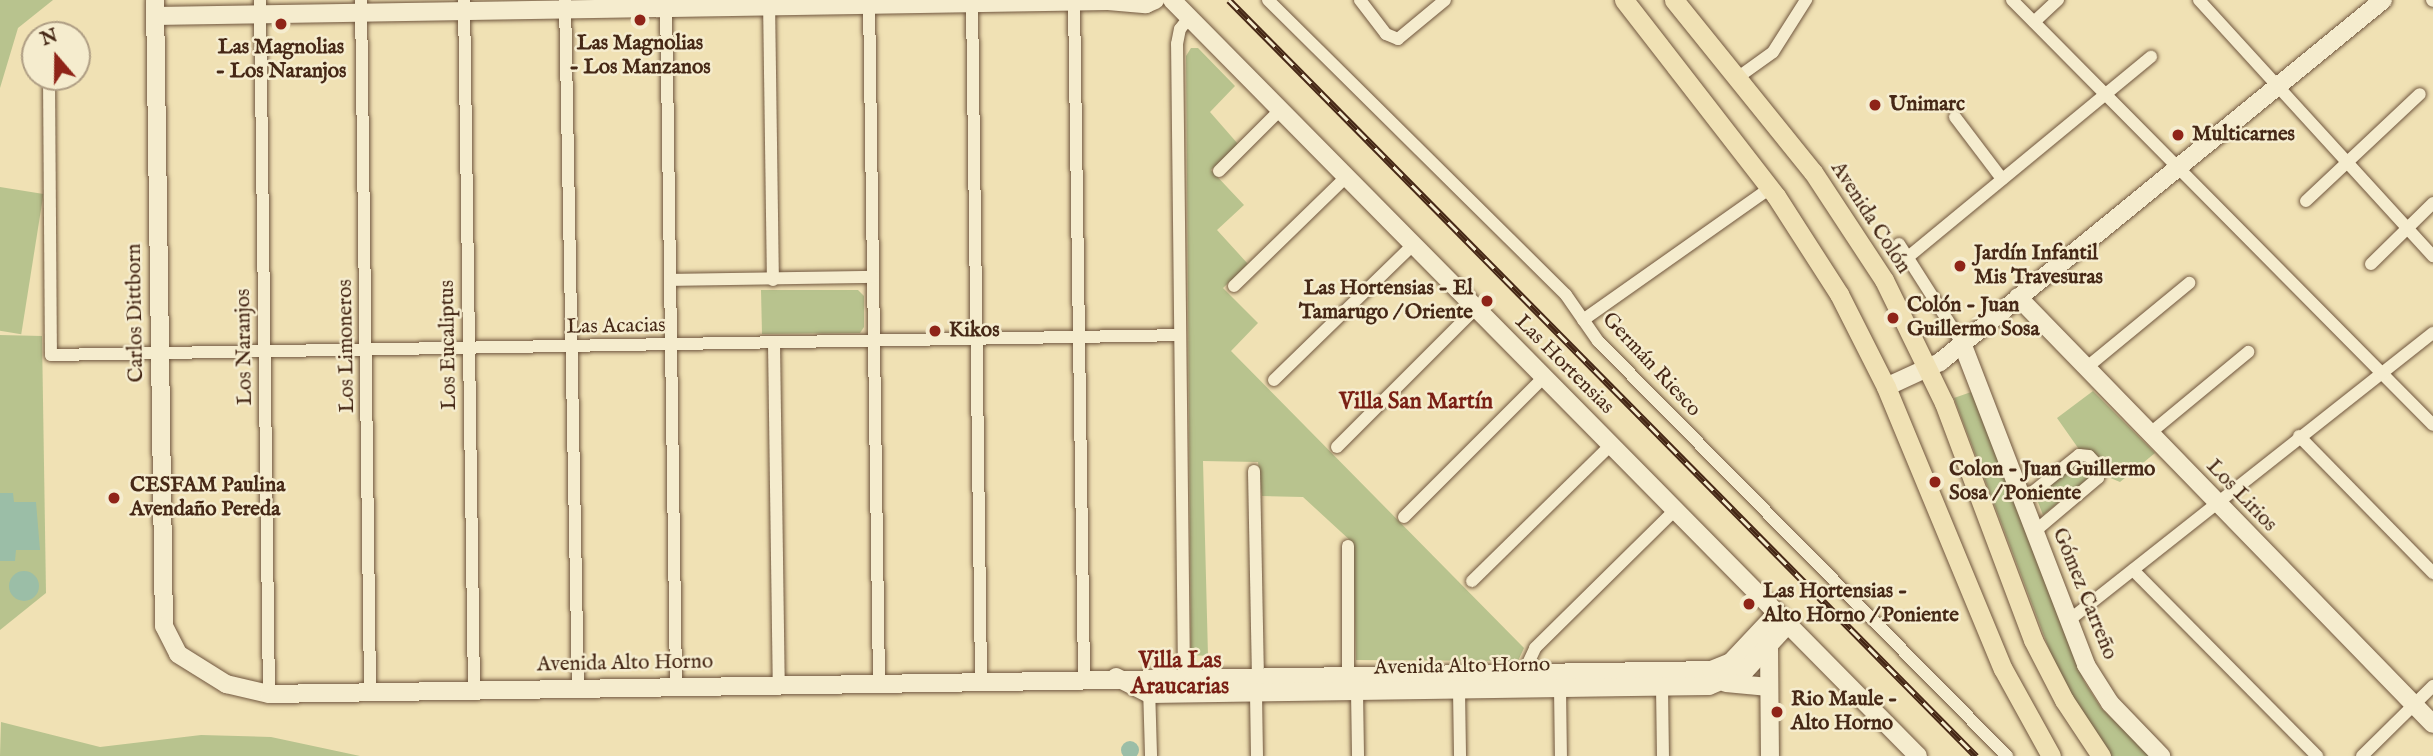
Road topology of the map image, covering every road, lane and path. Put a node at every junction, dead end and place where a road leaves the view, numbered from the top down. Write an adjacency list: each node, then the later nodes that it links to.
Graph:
1 (1109, 0): 12 (street); 13 (street)
2 (1268, 0): 54 (street, Germán Riesco)
3 (1360, 0): 4 (street)
4 (1445, 0)
5 (1625, 0): 38 (main road)
6 (1674, 0): 26 (main road, Avenida Colón)
7 (1806, 0): 26 (street)
8 (2012, 0): 24 (street)
9 (2058, 0): 24 (street)
10 (2383, 0): 27 (street)
11 (972, 1): 12 (street); 14 (street); 58 (street)
12 (1074, 1): 57 (street)
13 (1145, 1): 23 (street)
14 (869, 2): 15 (street); 47 (street)
15 (769, 3): 17 (street); 49 (street)
16 (2207, 3): 27 (street)
17 (666, 4): 18 (street); 48 (street)
18 (565, 5): 19 (street); 63 (street)
19 (464, 6): 21 (street); 64 (street, Los Eucaliptus)
20 (260, 7): 21 (street); 22 (street); 66 (street, Los Naranjos)
21 (361, 7): 65 (street, Los Limoneros)
22 (155, 8): 68 (street, Carlos Dittborn)
23 (1180, 8): 31 (street, Las Hortensias); 56 (street)
24 (2034, 22): 29 (street)
25 (2151, 57): 29 (street)
26 (1737, 78): 70 (main road, Avenida Colón)
27 (2278, 86): 33 (street); 34 (street)
28 (49, 91): 68 (street, Las Acacias)
29 (2106, 94): 34 (street); 37 (street)
30 (2420, 94): 33 (street)
31 (1280, 110): 35 (street); 36 (street, Las Hortensias)
32 (1955, 117): 37 (street)
33 (2348, 162): 39 (street); 41 (street)
34 (2178, 167): 52 (street); 71 (street)
35 (1219, 171)
36 (1346, 177): 43 (street, Las Hortensias); 51 (street)
37 (2002, 179): 45 (street)
38 (1770, 188): 54 (street); 74 (main road)
39 (2306, 201)
40 (2433, 204): 41 (street)
41 (2409, 229): 44 (street); 46 (street)
42 (1899, 244): 45 (street, Gómez Carreño)
43 (1413, 245): 53 (street, Las Hortensias); 73 (street)
44 (2433, 256)
45 (1908, 257): 61 (street, Gómez Carreño)
46 (2371, 264)
47 (873, 277): 49 (street); 59 (street)
48 (671, 280): 49 (street); 62 (street)
49 (773, 280)
50 (2189, 283): 69 (street)
51 (1234, 286)
52 (2018, 297): 61 (street); 69 (street, Los Lirios)
53 (1476, 308): 72 (street, Las Hortensias); 79 (street)
54 (1583, 320): 126 (street, Germán Riesco)
55 (2433, 333): 71 (street)
56 (1180, 335): 57 (street, Las Acacias); 96 (street)
57 (1079, 339): 58 (street, Las Acacias); 97 (street)
58 (977, 340): 59 (street, Las Acacias); 99 (street)
59 (875, 342): 60 (street, Las Acacias); 100 (street)
60 (774, 343): 62 (street, Las Acacias); 101 (street)
61 (1962, 343): 70 (street); 81 (street, Gómez Carreño)
62 (670, 345): 63 (street, Las Acacias); 105 (street)
63 (570, 346): 64 (street, Las Acacias); 108 (street)
64 (468, 348): 65 (street, Las Acacias); 110 (street, Los Eucaliptus)
65 (366, 350): 66 (street, Las Acacias); 113 (street, Los Limoneros)
66 (265, 351): 68 (street, Las Acacias); 114 (street, Los Naranjos)
67 (2248, 352): 76 (street)
68 (160, 353): 92 (street, Carlos Dittborn)
69 (2086, 368): 76 (street, Los Lirios)
70 (1930, 369): 74 (street); 127 (main road, Avenida Colón)
71 (2382, 373): 75 (street); 77 (street)
72 (1544, 377): 78 (street, Las Hortensias); 84 (street)
73 (1274, 380)
74 (1886, 387): 117 (main road)
75 (2433, 425)
76 (2149, 434): 82 (street, Los Lirios)
77 (2299, 436): 82 (street); 88 (street)
78 (1611, 444): 83 (street, Las Hortensias); 89 (street)
79 (1337, 447)
80 (1254, 471): 103 (street)
81 (2023, 500): 85 (street, Gómez Carreño); 85 (street)
82 (2216, 503): 87 (street); 115 (street, Los Lirios)
83 (1675, 510): 90 (street, Las Hortensias); 94 (street)
84 (1404, 517)
85 (2035, 531): 91 (street, Gómez Carreño)
86 (1348, 545): 95 (street)
87 (2133, 570): 91 (street); 129 (street)
88 (2433, 573)
89 (1472, 581)
90 (1783, 619): 93 (street); 98 (street, Avenida Alto Horno); 125 (street, Las Hortensias)
91 (2068, 621): 128 (street, Gómez Carreño)
92 (164, 626): 114 (street, Avenida Alto Horno)
93 (1769, 645): 102 (street); 107 (street)
94 (1524, 672): 95 (street, Avenida Alto Horno); 98 (street, Avenida Alto Horno)
95 (1348, 674): 103 (street, Avenida Alto Horno)
96 (1184, 676): 103 (street, Avenida Alto Horno); 104 (street, Avenida Alto Horno)
97 (1084, 677): 99 (street, Avenida Alto Horno); 104 (street, Avenida Alto Horno)
98 (1662, 678): 102 (street, Avenida Alto Horno); 109 (street, Avenida Alto Horno); 123 (street)
99 (981, 679): 100 (street, Avenida Alto Horno)
100 (879, 681): 101 (street, Avenida Alto Horno)
101 (779, 683): 105 (street, Avenida Alto Horno)
102 (1726, 683): 107 (street, Avenida Alto Horno)
103 (1257, 684): 104 (street, Avenida Alto Horno); 112 (street, Avenida Alto Horno); 119 (street)
104 (1149, 685): 118 (street)
105 (676, 686): 108 (street, Avenida Alto Horno)
106 (2433, 686): 115 (street)
107 (1769, 687): 124 (street)
108 (578, 688): 110 (street, Avenida Alto Horno)
109 (1560, 688): 111 (street, Avenida Alto Horno); 122 (street)
110 (474, 690): 113 (street, Avenida Alto Horno)
111 (1459, 690): 112 (street, Avenida Alto Horno); 121 (street)
112 (1357, 691): 120 (street)
113 (370, 692): 114 (street, Avenida Alto Horno)
114 (269, 694)
115 (2414, 705): 116 (street, Los Lirios); 130 (street)
116 (2433, 724)
117 (2046, 755)
118 (1151, 756)
119 (1257, 756)
120 (1358, 756)
121 (1460, 756)
122 (1562, 756)
123 (1663, 756)
124 (1770, 756)
125 (1918, 756)
126 (2007, 756)
127 (2101, 756)
128 (2161, 756)
129 (2317, 756)
130 (2362, 756)

